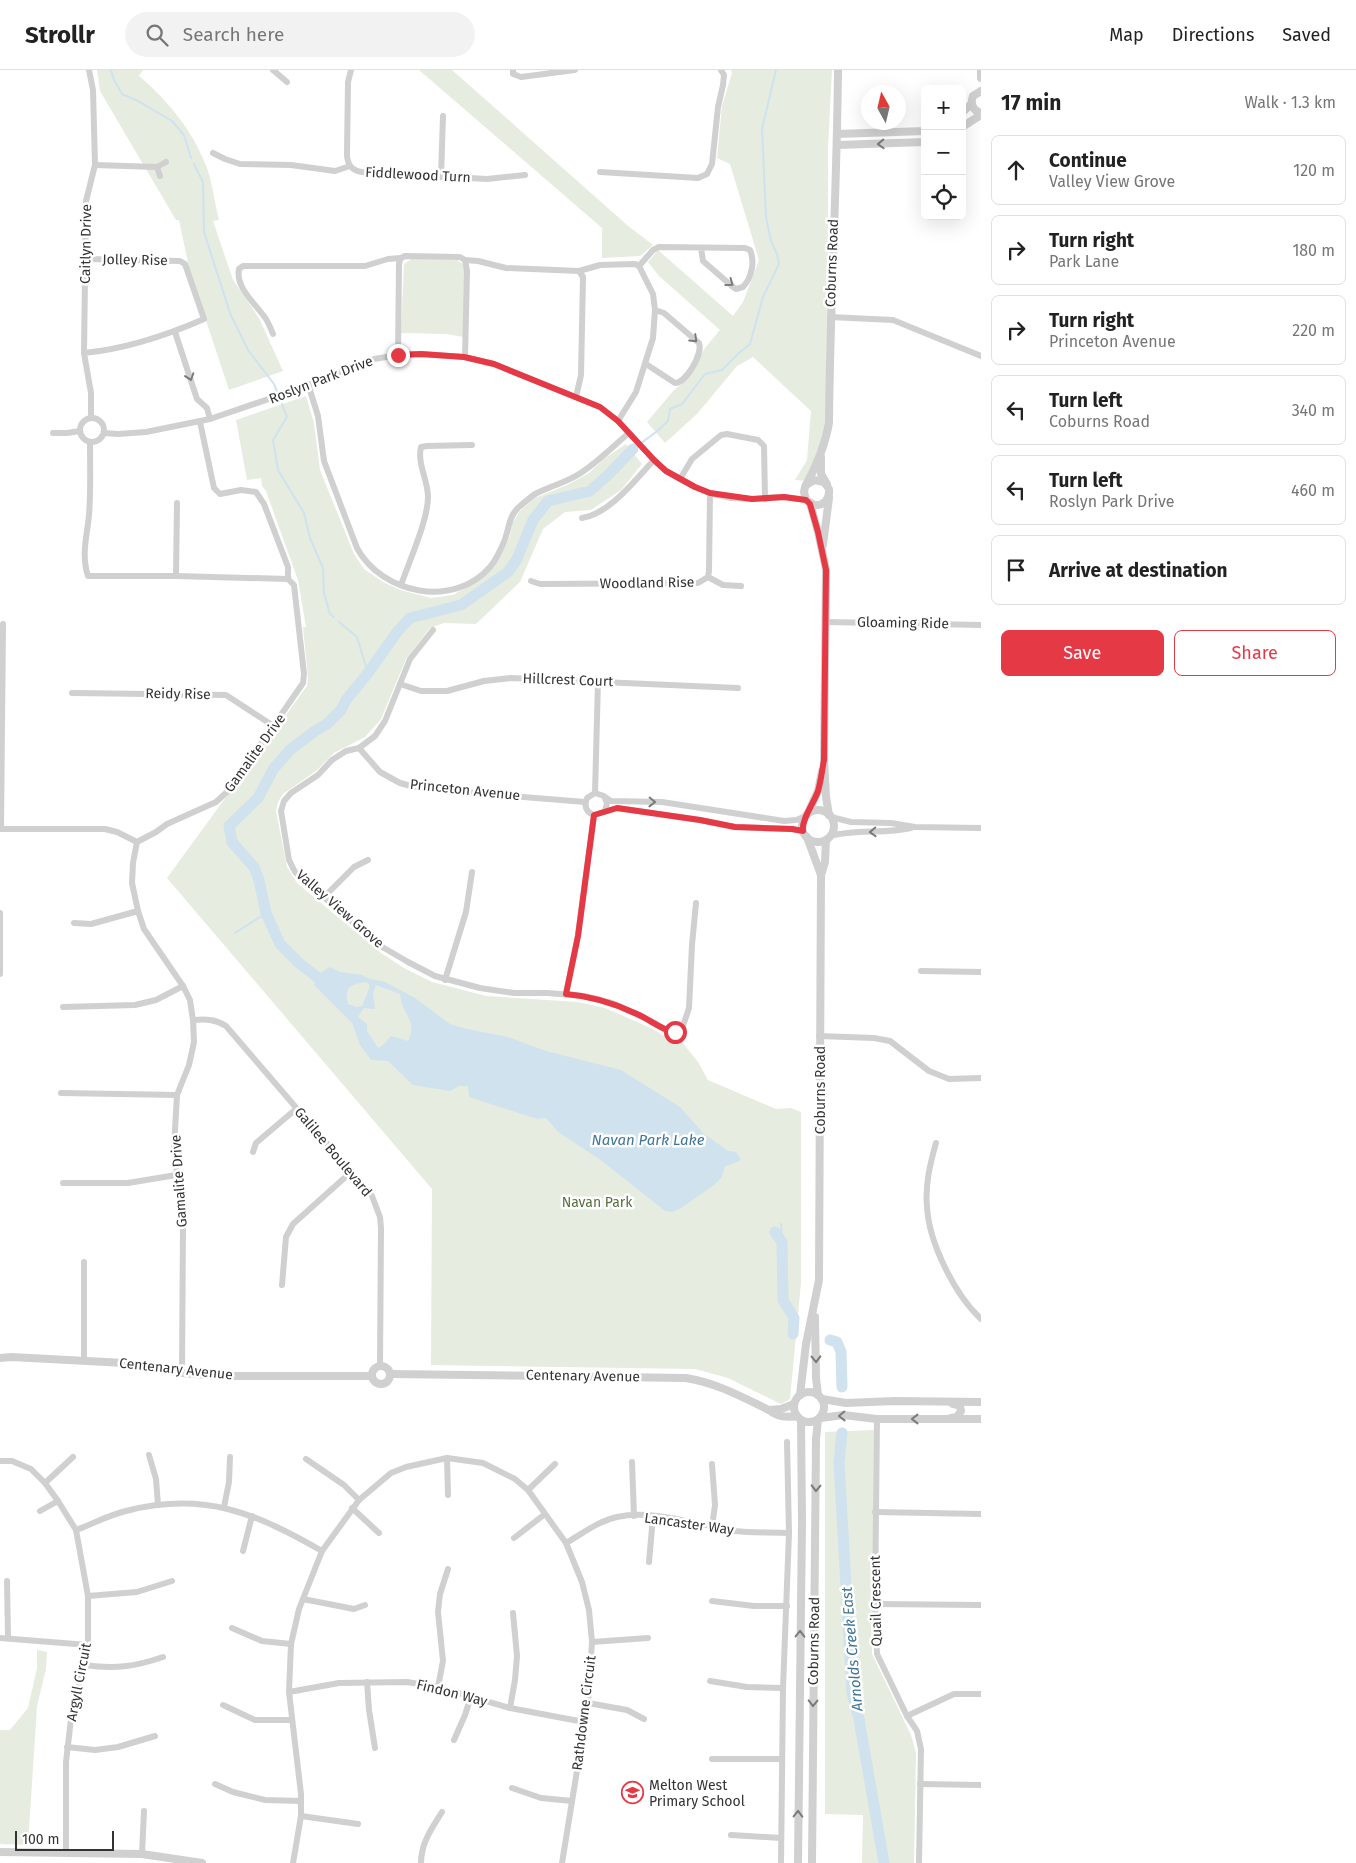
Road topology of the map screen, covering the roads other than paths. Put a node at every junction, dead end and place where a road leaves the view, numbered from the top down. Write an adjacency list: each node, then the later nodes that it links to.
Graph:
1 (88, 70): 23 (street, Caitlyn Drive)
2 (273, 70): 10 (street)
3 (351, 70): 24 (street, Fiddlewood Turn)
4 (513, 70): 5 (street)
5 (576, 70)
6 (721, 70): 26 (street)
7 (838, 70): 18 (street, Coburns Road)
8 (981, 70): 9 (street)
9 (981, 78)
10 (287, 82)
11 (981, 91): 12 (street)
12 (971, 104): 13 (street); 14 (street)
13 (966, 109)
14 (981, 114): 16 (street)
15 (443, 116): 29 (street)
16 (966, 124)
17 (921, 131): 18 (street)
18 (837, 134): 20 (street, Coburns Road)
19 (921, 142): 20 (street, one-way to 20)
20 (837, 145): 37 (street, Coburns Road)
21 (213, 154): 24 (street)
22 (166, 162): 25 (street)
23 (95, 165): 25 (street); 32 (street, Caitlyn Drive)
24 (350, 166): 29 (street, Fiddlewood Turn)
25 (157, 167): 28 (street)
26 (600, 172)
27 (525, 175): 29 (street, Fiddlewood Turn)
28 (160, 176)
29 (441, 177)
30 (701, 248): 30 (street, one-way to 30); 34 (street)
31 (401, 258): 33 (street); 39 (street); 41 (street)
32 (86, 259): 38 (street, Jolley Rise); 40 (street, Caitlyn Drive)
33 (465, 260): 35 (street); 43 (street)
34 (639, 266): 35 (street); 36 (street)
35 (579, 271): 46 (street)
36 (655, 310): 44 (street); 44 (street, one-way to 44)
37 (830, 317): 42 (street); 57 (street, Coburns Road)
38 (175, 332): 40 (street); 48 (street, one-way to 48)
39 (273, 334)
40 (84, 353): 47 (street, Caitlyn Drive)
41 (398, 355): 43 (street, Roslyn Park Drive); 45 (street, Roslyn Park Drive)
42 (981, 356)
43 (464, 357): 46 (street, Roslyn Park Drive)
44 (646, 364): 49 (street)
45 (308, 384): 48 (street, Roslyn Park Drive); 74 (street)
46 (576, 398): 49 (street, Roslyn Park Drive)
47 (91, 418): 51 (street); 53 (street)
48 (210, 419): 50 (street, Roslyn Park Drive)
49 (618, 421): 54 (street, Roslyn Park Drive)
50 (200, 422): 53 (street, Roslyn Park Drive); 72 (street, Gamalite Drive)
51 (80, 431): 52 (street); 55 (street)
52 (54, 433)
53 (104, 433): 55 (street)
54 (629, 433): 58 (street, Roslyn Park Drive); 74 (street)
55 (90, 442): 70 (street)
56 (472, 445): 74 (street)
57 (821, 455): 60 (street, Coburns Road); 61 (street, Coburns Road)
58 (654, 460): 59 (street, Roslyn Park Drive); 68 (street)
59 (680, 479): 62 (street, Roslyn Park Drive); 65 (street)
60 (827, 485): 61 (street); 64 (street)
61 (805, 486): 63 (street, Roslyn Park Drive); 66 (street)
62 (710, 493): 65 (street, Roslyn Park Drive); 71 (street, Woodland Rise)
63 (784, 497): 65 (street, Roslyn Park Drive); 66 (street, Roslyn Park Drive)
64 (829, 498): 66 (street); 69 (street)
65 (765, 499)
66 (808, 502): 69 (street)
67 (177, 503): 70 (street)
68 (582, 518)
69 (823, 553): 76 (street)
70 (176, 576): 72 (street)
71 (708, 577): 73 (street, Woodland Rise); 75 (street)
72 (288, 579): 84 (street, Gamalite Drive)
73 (531, 581)
74 (401, 585)
75 (740, 586)
76 (826, 622): 78 (street, Gloaming Ride); 86 (street)
77 (3, 624): 96 (street)
78 (981, 625)
79 (433, 630): 81 (street, Valley View Grove)
80 (598, 681): 81 (street, Hillcrest Court); 82 (street, Hillcrest Court); 87 (street)
81 (400, 684): 85 (street, Valley View Grove)
82 (738, 688)
83 (72, 693): 84 (street, Reidy Rise)
84 (275, 726): 99 (street, Gamalite Drive)
85 (359, 748): 89 (street, Princeton Avenue); 103 (street, Valley View Grove)
86 (824, 760): 92 (street); 93 (street)
87 (596, 793): 88 (street); 89 (street)
88 (604, 796): 90 (street); 92 (street, one-way to 92)
89 (585, 802): 91 (street)
90 (605, 811): 91 (street); 97 (street)
91 (594, 815): 113 (street)
92 (807, 815): 93 (street); 97 (street)
93 (830, 816): 94 (street); 98 (street)
94 (915, 827): 95 (street); 98 (street, one-way to 98)
95 (981, 828)
96 (0, 829): 99 (street)
97 (805, 834): 98 (street); 102 (street, Coburns Road)
98 (828, 838): 102 (street, Coburns Road)
99 (137, 842): 105 (street, Gamalite Drive)
100 (368, 860): 103 (street)
101 (472, 872): 111 (street)
102 (821, 875): 116 (street, Coburns Road)
103 (324, 898): 111 (street, Valley View Grove)
104 (696, 903): 113 (street, Valley View Grove)
105 (138, 911): 107 (street); 112 (street, Gamalite Drive)
106 (0, 913): 110 (street)
107 (74, 923)
108 (921, 971): 109 (street)
109 (981, 972)
110 (0, 974)
111 (445, 980): 113 (street, Valley View Grove)
112 (184, 986): 114 (street); 115 (street, Gamalite Drive)
113 (566, 994)
114 (63, 1007)
115 (193, 1020): 119 (street, Gamalite Drive); 120 (street, Galilee Boulevard)
116 (820, 1036): 117 (street); 128 (street, Coburns Road)
117 (981, 1078)
118 (62, 1093): 119 (street)
119 (177, 1095): 124 (street, Gamalite Drive)
120 (296, 1108): 122 (street); 123 (street, Galilee Boulevard)
121 (936, 1143): 129 (street)
122 (253, 1152)
123 (351, 1172): 127 (street); 134 (street, Galilee Boulevard)
124 (176, 1175): 125 (street); 135 (street, Gamalite Drive)
125 (63, 1183)
126 (84, 1262): 133 (street)
127 (282, 1285)
128 (815, 1305): 138 (street, Coburns Road); 139 (street, Coburns Road, one-way to 139)
129 (981, 1319)
130 (0, 1353): 131 (street, Centenary Avenue)
131 (12, 1357): 132 (street, Centenary Avenue); 133 (street, Centenary Avenue)
132 (0, 1358)
133 (84, 1361): 135 (street, Centenary Avenue)
134 (380, 1366): 136 (street); 137 (street)
135 (182, 1372): 137 (street, Centenary Avenue)
136 (390, 1374): 137 (street); 143 (street, Centenary Avenue)
137 (372, 1376)
138 (800, 1395): 139 (street); 142 (street)
139 (820, 1397): 140 (street); 146 (street)
140 (916, 1401): 141 (street); 147 (street)
141 (981, 1402)
142 (794, 1404): 143 (street); 144 (street)
143 (769, 1410): 144 (street, Centenary Avenue)
144 (799, 1418): 146 (street); 176 (street, Coburns Road)
145 (877, 1418): 146 (street, one-way to 146); 147 (street, one-way to 145); 168 (street, Quail Crescent)
146 (820, 1419): 177 (street, Coburns Road, one-way to 177)
147 (948, 1419): 148 (street)
148 (981, 1419)
149 (786, 1442): 178 (street, Coburns Road)
150 (149, 1455): 164 (street)
151 (74, 1457): 159 (street)
152 (230, 1457): 165 (street)
153 (306, 1458): 162 (street)
154 (446, 1458): 160 (street, Rathdowne Circuit); 161 (street); 162 (street, Rathdowne Circuit)
155 (0, 1461): 159 (street, Argyll Circuit)
156 (632, 1462): 172 (street)
157 (555, 1464): 160 (street)
158 (712, 1464): 174 (street)
159 (45, 1483): 163 (street, Argyll Circuit)
160 (528, 1490): 169 (street, Rathdowne Circuit)
161 (448, 1495)
162 (359, 1500): 166 (street, Rathdowne Circuit)
163 (58, 1501): 167 (street); 175 (street, Argyll Circuit)
164 (158, 1505): 165 (street); 175 (street)
165 (224, 1507): 171 (street)
166 (352, 1508): 179 (street); 182 (street, Rathdowne Circuit)
167 (40, 1511)
168 (875, 1512): 170 (street); 191 (street, Quail Crescent)
169 (545, 1514): 180 (street); 181 (street, Rathdowne Circuit)
170 (981, 1514)
171 (252, 1516): 182 (street); 183 (street)
172 (634, 1516): 173 (street, Lancaster Way); 181 (street, Lancaster Way)
173 (653, 1517): 174 (street, Lancaster Way); 184 (street)
174 (712, 1527): 178 (street, Lancaster Way)
175 (76, 1530): 188 (street, Argyll Circuit)
176 (801, 1532): 177 (street); 245 (street, Coburns Road, one-way to 176)
177 (815, 1532): 246 (street, Coburns Road, one-way to 246)
178 (789, 1533): 194 (street, Coburns Road)
179 (379, 1534)
180 (514, 1538)
181 (566, 1543): 200 (street, Rathdowne Circuit)
182 (322, 1551): 189 (street, Rathdowne Circuit)
183 (243, 1552)
184 (649, 1562)
185 (448, 1569): 207 (street)
186 (7, 1581): 197 (street)
187 (172, 1581): 188 (street)
188 (88, 1596): 202 (street, Argyll Circuit)
189 (303, 1599): 192 (street); 201 (street, Rathdowne Circuit)
190 (712, 1601): 194 (street)
191 (875, 1604): 193 (street); 215 (street, Quail Crescent)
192 (365, 1605)
193 (981, 1605)
194 (787, 1606): 208 (street, Coburns Road)
195 (512, 1613): 214 (street)
196 (232, 1628): 201 (street)
197 (8, 1637): 198 (street); 202 (street)
198 (0, 1638)
199 (648, 1638): 200 (street)
200 (592, 1642): 212 (street, Rathdowne Circuit)
201 (291, 1644): 209 (street, Rathdowne Circuit)
202 (88, 1645): 204 (street, Argyll Circuit)
203 (164, 1657): 204 (street)
204 (84, 1666): 221 (street, Argyll Circuit)
205 (710, 1681): 208 (street)
206 (367, 1682): 207 (street, Findon Way); 209 (street, Findon Way); 222 (street)
207 (438, 1687): 211 (street, Findon Way)
208 (783, 1688): 224 (street, Coburns Road)
209 (289, 1692): 217 (street, Rathdowne Circuit)
210 (981, 1694): 215 (street)
211 (471, 1696): 214 (street, Findon Way); 220 (street)
212 (588, 1703): 216 (street); 218 (street, Rathdowne Circuit)
213 (223, 1705): 217 (street)
214 (510, 1708): 218 (street, Findon Way)
215 (907, 1716): 226 (street, Quail Crescent)
216 (644, 1719)
217 (292, 1720): 229 (street, Rathdowne Circuit)
218 (584, 1722): 230 (street, Rathdowne Circuit)
219 (155, 1736): 221 (street)
220 (454, 1740)
221 (67, 1747): 238 (street, Argyll Circuit)
222 (375, 1748)
223 (712, 1759): 224 (street)
224 (782, 1759): 236 (street, Coburns Road)
225 (215, 1784): 229 (street)
226 (920, 1784): 227 (street); 247 (street, Quail Crescent)
227 (981, 1785)
228 (512, 1788): 230 (street)
229 (302, 1801): 233 (street, Rathdowne Circuit)
230 (572, 1801): 243 (street, Rathdowne Circuit)
231 (144, 1811): 239 (street)
232 (442, 1812): 242 (street)
233 (301, 1816): 234 (street); 241 (street, Rathdowne Circuit)
234 (358, 1824)
235 (732, 1835): 236 (street)
236 (781, 1838): 244 (street, Coburns Road)
237 (0, 1852): 238 (street)
238 (66, 1852): 239 (street)
239 (142, 1854): 240 (street)
240 (202, 1863)
241 (293, 1863)
242 (422, 1863)
243 (562, 1863)
244 (781, 1863)
245 (798, 1863)
246 (812, 1863)
247 (919, 1863)

